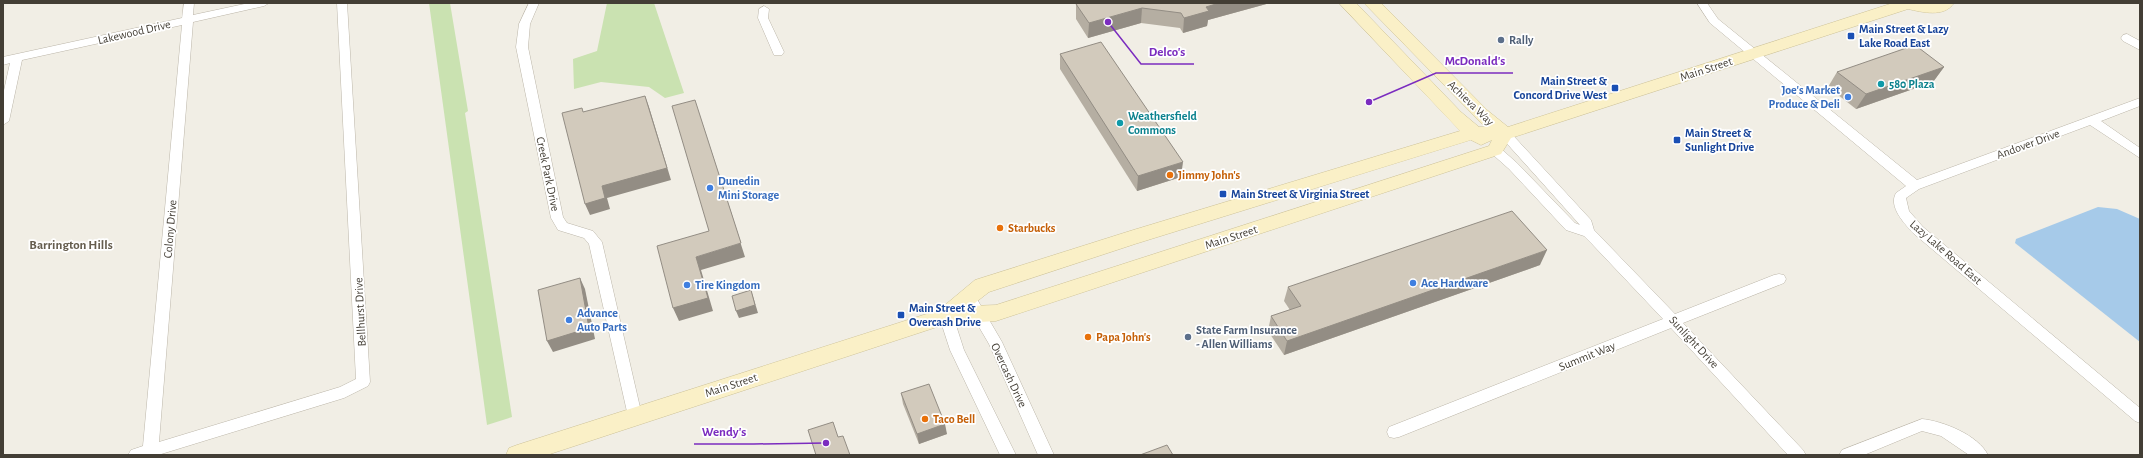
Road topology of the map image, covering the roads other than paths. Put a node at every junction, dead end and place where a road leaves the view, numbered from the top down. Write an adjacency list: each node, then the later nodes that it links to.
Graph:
1 (189, 3): 11 (street, Colony Drive)
2 (264, 3): 11 (street, Lakewood Drive)
3 (342, 3): 36 (street, Bellhurst Drive)
4 (534, 3): 33 (street, Creek Park Drive)
5 (1347, 3): 21 (main road, Achieva Way)
6 (1372, 3): 22 (main road, Achieva Way)
7 (1702, 3): 15 (street)
8 (1946, 3): 9 (main road, Main Street)
9 (1907, 4): 15 (main road, Main Street)
10 (764, 9): 14 (street)
11 (188, 20): 16 (street, Lakewood Drive); 36 (street, Colony Drive)
12 (2127, 38): 13 (street)
13 (2140, 46)
14 (778, 52)
15 (1753, 54): 22 (main road, Main Street); 24 (street)
16 (17, 58): 17 (street, Lakewood Drive); 20 (street)
17 (3, 61)
18 (2140, 102): 19 (street, Andover Drive)
19 (2091, 120): 23 (street); 24 (street, Andover Drive)
20 (3, 121)
21 (1473, 133): 22 (main road, Main Street); 25 (main road, Main Street)
22 (1500, 142): 26 (street, Sunlight Drive); 26 (street, Sunlight Drive); 27 (main road, Main Street)
23 (2140, 154)
24 (1915, 186): 34 (street, Lazy Lake Road East)
25 (1214, 213): 27 (main road); 29 (main road, Main Street)
26 (1588, 232): 32 (street, Sunlight Drive)
27 (1152, 262): 30 (main road, Main Street)
28 (1779, 278): 32 (street, Summit Way)
29 (969, 298): 30 (street, Overcash Drive); 31 (main road, Main Street)
30 (979, 314): 31 (main road, Main Street); 41 (street, Overcash Drive)
31 (946, 316): 33 (main road, Main Street); 40 (street)
32 (1674, 321): 35 (street, Summit Way); 42 (street, Sunlight Drive)
33 (635, 416): 39 (main road, Main Street)
34 (2140, 417)
35 (1394, 432)
36 (151, 453): 38 (street, Bellhurst Drive)
37 (1978, 453): 43 (street)
38 (136, 455)
39 (517, 455)
40 (1008, 455)
41 (1046, 455)
42 (1798, 455)
43 (1848, 455)

